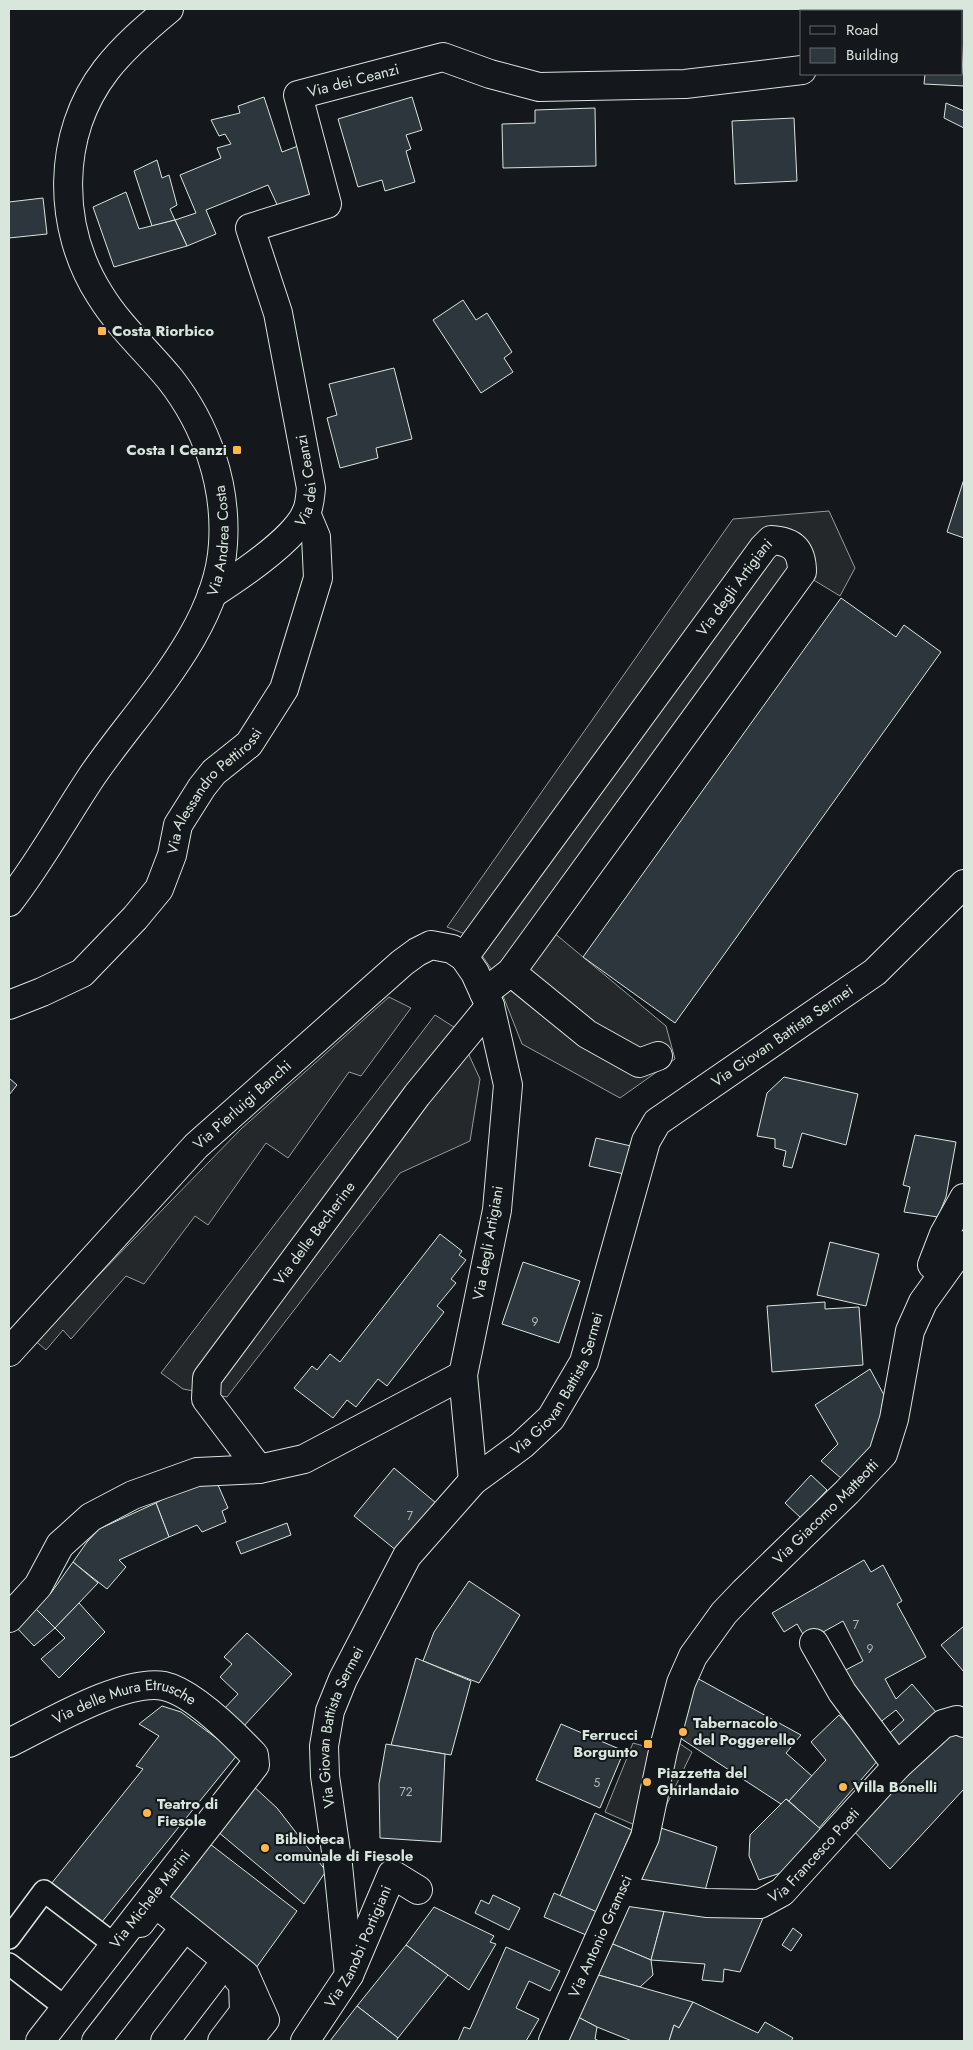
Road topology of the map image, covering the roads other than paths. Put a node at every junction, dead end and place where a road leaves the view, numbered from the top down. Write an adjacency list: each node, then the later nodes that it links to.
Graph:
1 (169, 9): 4 (street, Via Andrea Costa)
2 (800, 70): 3 (street, Via dei Ceanzi)
3 (306, 513): 4 (street, Via dei Ceanzi); 10 (street, Via Alessandro Pettirossi)
4 (212, 594): 6 (street, Via Andrea Costa)
5 (964, 884): 18 (street, Via Giovan Battista Sermei)
6 (9, 902)
7 (464, 957): 8 (street, Via degli Artigiani); 9 (street); 15 (street, Via Pierluigi Banchi)
8 (511, 972): 9 (street, Via degli Artigiani); 11 (street)
9 (487, 999): 16 (street, Via degli Artigiani); 17 (street, Via delle Becherine)
10 (9, 1005)
11 (658, 1056)
12 (964, 1198): 14 (street)
13 (964, 1245): 14 (street, Via Giacomo Matteotti)
14 (943, 1272): 25 (street, Via Giacomo Matteotti)
15 (9, 1352)
16 (463, 1375): 17 (street); 18 (street, Via degli Artigiani)
17 (258, 1469): 19 (street)
18 (473, 1481): 34 (street, Via Giovan Battista Sermei)
19 (9, 1618)
20 (814, 1643): 24 (street)
21 (964, 1723): 24 (street, Via Francesco Poeti)
22 (9, 1743): 23 (street, Via delle Mura Etrusche)
23 (254, 1755): 28 (street, Via Michele Marini)
24 (897, 1766): 27 (street, Via Francesco Poeti)
25 (647, 1830): 27 (street, Via Antonio Gramsci)
26 (418, 1890): 34 (street, Via Zanobi Portigiani)
27 (622, 1891): 43 (street, Via Antonio Gramsci)
28 (145, 1906): 29 (street); 31 (street, Via Michele Marini)
29 (181, 1932): 33 (street); 38 (street)
30 (9, 1938): 31 (street)
31 (115, 1945): 35 (street, Via Michele Marini)
32 (9, 1964): 35 (street)
33 (223, 1965): 39 (street); 40 (street)
34 (349, 1976): 42 (street, Via Zanobi Portigiani)
35 (66, 2008): 36 (street, Via Michele Marini)
36 (40, 2041)
37 (51, 2041): 41 (street)
38 (96, 2041)
39 (165, 2041)
40 (222, 2041)
41 (248, 2041)
42 (305, 2041)
43 (553, 2041)

